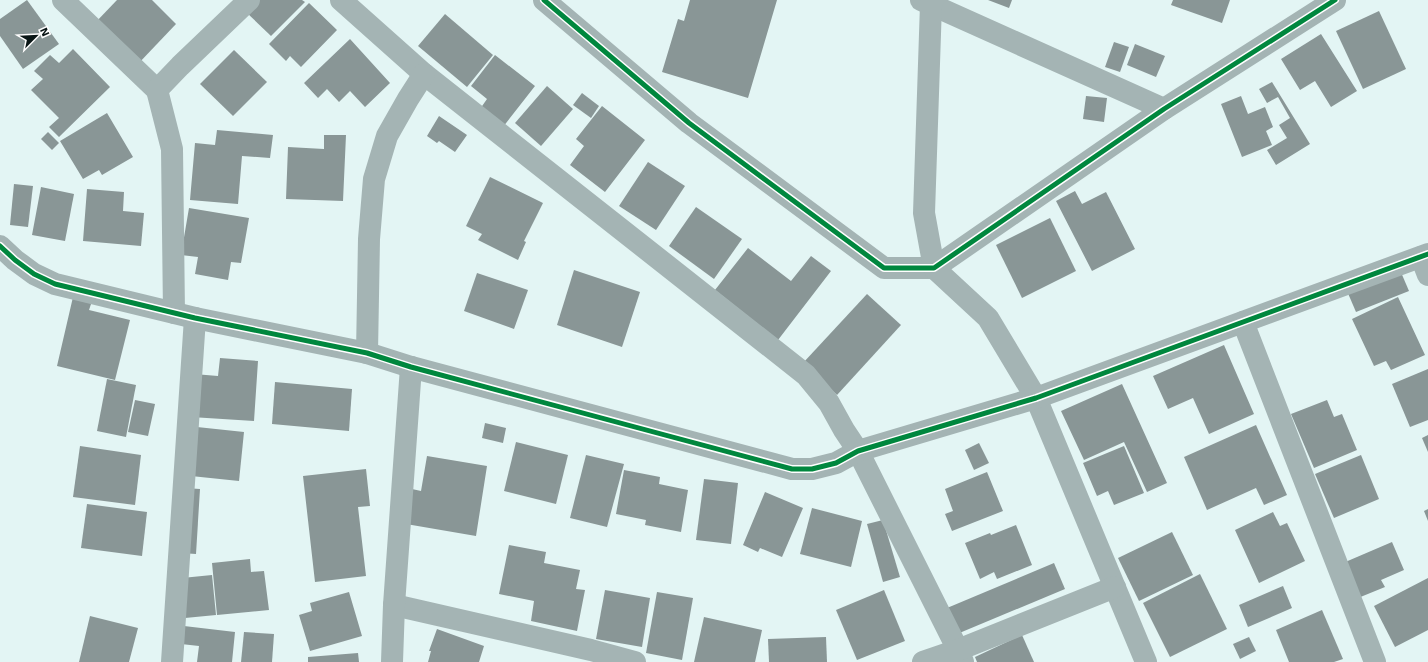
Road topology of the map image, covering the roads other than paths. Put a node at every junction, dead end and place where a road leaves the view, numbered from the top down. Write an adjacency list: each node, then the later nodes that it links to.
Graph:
1 (63, 0): 8 (street)
2 (249, 0): 8 (street)
3 (342, 0): 7 (street)
4 (544, 0): 12 (street)
5 (1335, 0): 9 (street)
6 (928, 1): 9 (street); 12 (street)
7 (424, 74): 15 (street); 18 (street)
8 (158, 90): 13 (street)
9 (1164, 109): 12 (street)
10 (0, 246): 13 (street)
11 (1426, 262): 14 (street)
12 (934, 268): 17 (street)
13 (184, 315): 15 (street); 22 (street)
14 (1243, 322): 17 (street); 27 (street)
15 (367, 353): 16 (street)
16 (411, 367): 18 (street); 20 (street)
17 (1036, 398): 18 (street); 19 (street)
18 (858, 451): 21 (street)
19 (1115, 587): 21 (street); 26 (street)
20 (394, 605): 23 (street); 24 (street)
21 (961, 656): 25 (street)
22 (172, 662)
23 (392, 662)
24 (635, 662)
25 (923, 662)
26 (1146, 662)
27 (1375, 662)

